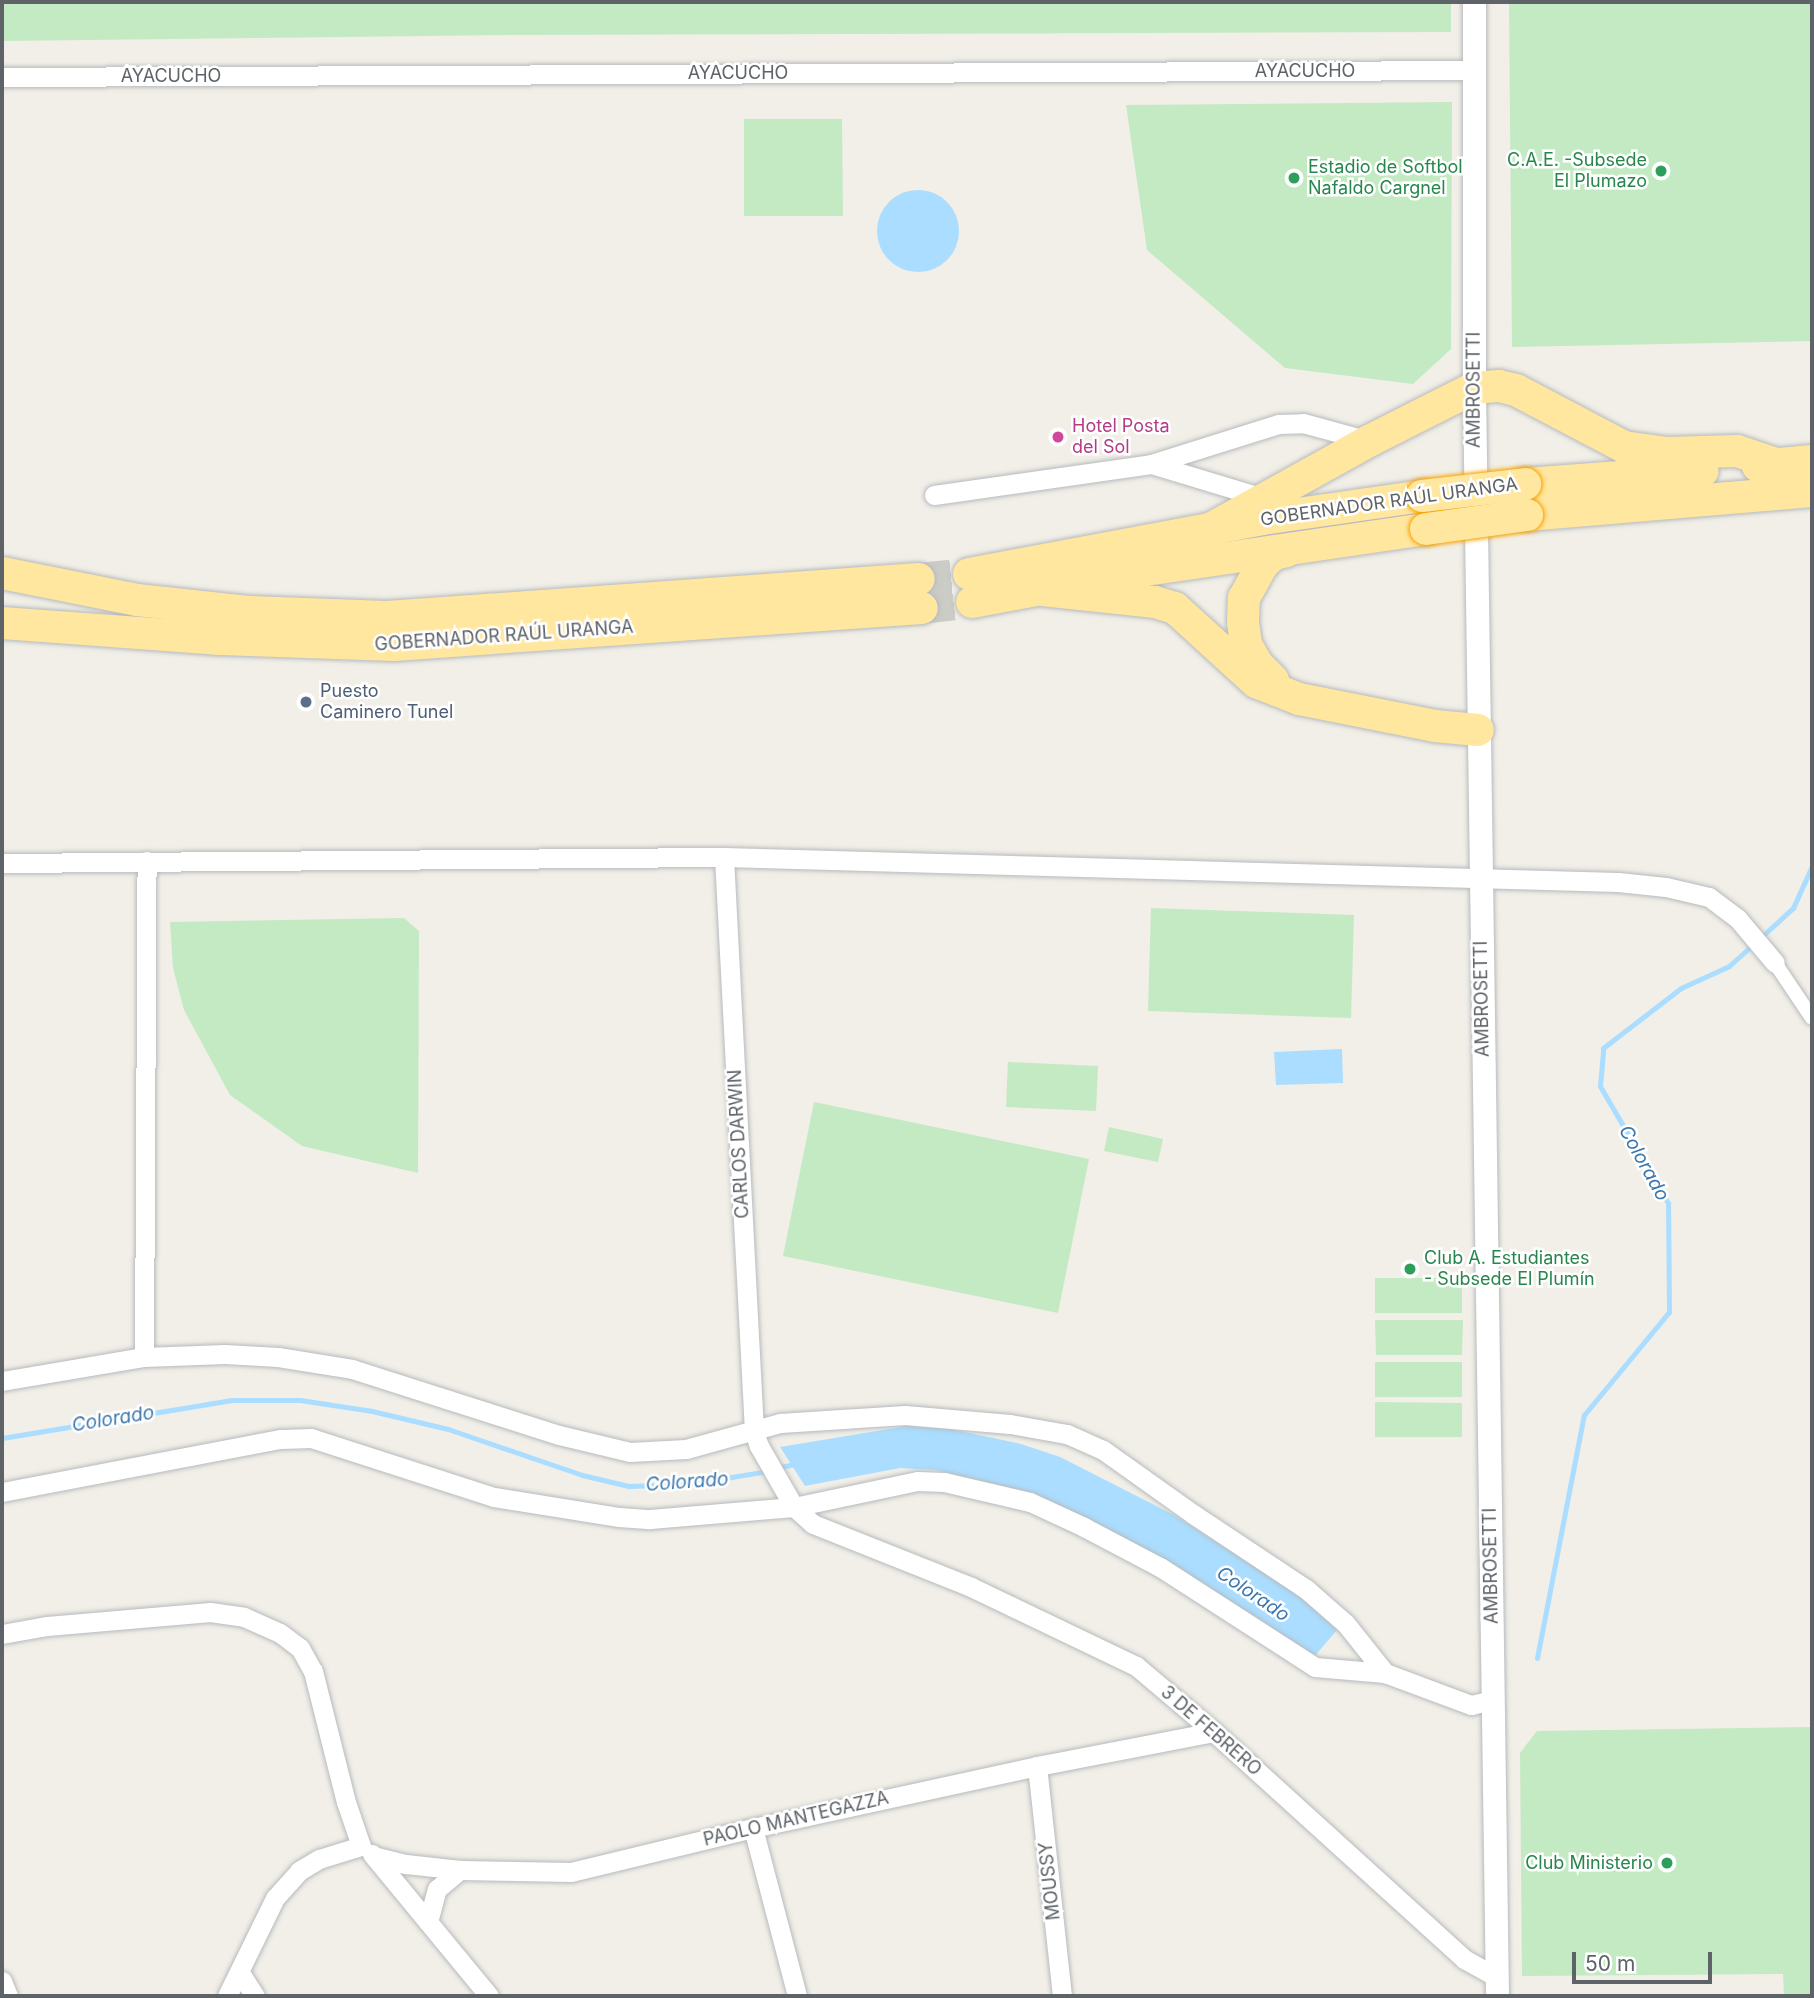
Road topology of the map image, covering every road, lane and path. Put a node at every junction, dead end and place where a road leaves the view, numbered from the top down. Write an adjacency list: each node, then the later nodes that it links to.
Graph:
1 (1474, 2): 2 (street, AMBROSETTI)
2 (1474, 70): 3 (street, AYACUCHO); 4 (street, AMBROSETTI)
3 (2, 77)
4 (1474, 388): 5 (highway); 8 (highway); 19 (street, AMBROSETTI)
5 (1369, 441): 7 (street); 11 (highway)
6 (1812, 461): 8 (highway, GOBERNADOR RAÚL URANGA)
7 (1151, 464): 10 (street); 11 (street)
8 (1776, 464): 12 (highway, GOBERNADOR RAÚL URANGA, bridge)
9 (1812, 491): 14 (highway, GOBERNADOR RAÚL URANGA, bridge)
10 (934, 495)
11 (1266, 499): 12 (street); 13 (highway)
12 (1308, 512): 13 (highway, GOBERNADOR RAÚL URANGA)
13 (1212, 528): 16 (highway, GOBERNADOR RAÚL URANGA)
14 (1321, 542): 16 (highway, GOBERNADOR RAÚL URANGA); 18 (highway)
15 (2, 573): 17 (highway, GOBERNADOR RAÚL URANGA)
16 (1042, 590): 18 (highway)
17 (2, 623)
18 (1299, 699): 19 (highway)
19 (1478, 730): 23 (street, AMBROSETTI)
20 (724, 857): 21 (street); 23 (street); 28 (street, CARLOS DARWIN)
21 (147, 862): 22 (street); 26 (street)
22 (2, 863)
23 (1480, 877): 24 (street); 33 (street, AMBROSETTI)
24 (1775, 963): 25 (street)
25 (1812, 1018)
26 (144, 1357): 27 (street); 28 (street)
27 (2, 1381)
28 (757, 1438): 30 (street); 32 (street)
29 (2, 1492): 30 (street)
30 (790, 1500): 32 (street); 34 (street, 3 DE FEBRERO)
31 (2, 1634): 37 (street)
32 (1385, 1673): 33 (street)
33 (1493, 1700): 42 (street, AMBROSETTI)
34 (1214, 1732): 35 (street, PAOLO MANTEGAZZA); 42 (street, 3 DE FEBRERO)
35 (1037, 1766): 36 (street, PAOLO MANTEGAZZA); 48 (street, MOUSSY)
36 (753, 1828): 38 (street, PAOLO MANTEGAZZA); 47 (street)
37 (369, 1852): 38 (street, PAOLO MANTEGAZZA); 39 (street); 40 (street, PAOLO MANTEGAZZA)
38 (460, 1870): 39 (street)
39 (428, 1922): 46 (street)
40 (240, 1973): 44 (street, PAOLO MANTEGAZZA); 45 (street)
41 (2, 1981): 43 (street)
42 (1497, 1987)
43 (8, 1996)
44 (227, 1996)
45 (256, 1996)
46 (489, 1996)
47 (797, 1996)
48 (1062, 1996)

